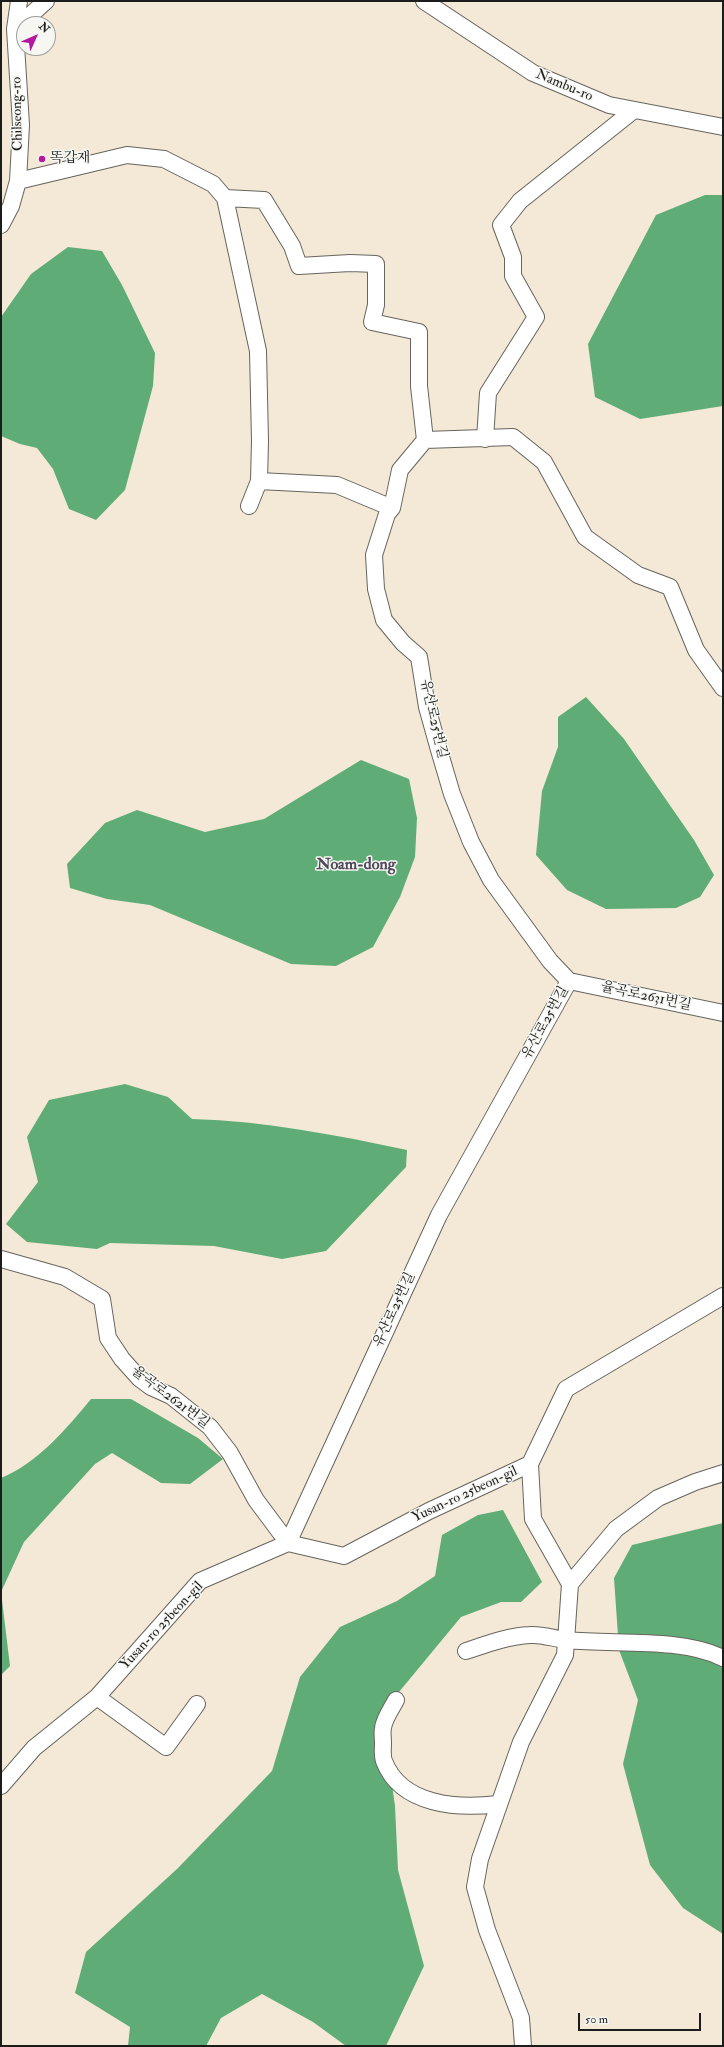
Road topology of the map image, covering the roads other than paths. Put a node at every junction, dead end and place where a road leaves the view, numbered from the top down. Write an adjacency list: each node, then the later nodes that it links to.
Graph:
1 (19, 1): 4 (street, Chilseong-ro)
2 (46, 1): 4 (street)
3 (424, 1): 5 (street, Nambu-ro)
4 (15, 29): 7 (street, Chilseong-ro)
5 (634, 110): 6 (street, Nambu-ro); 10 (street)
6 (723, 127)
7 (18, 181): 8 (street); 9 (street, Chilseong-ro)
8 (225, 198): 11 (street); 12 (street)
9 (1, 225)
10 (485, 439): 11 (street); 15 (street)
11 (425, 440): 14 (street)
12 (259, 482): 13 (street); 14 (street)
13 (249, 506)
14 (392, 508): 16 (street, 유산로25번길)
15 (723, 688)
16 (569, 981): 17 (street, 율곡로2631번길); 22 (street, 유산로25번길)
17 (723, 1013)
18 (1, 1259): 22 (street, 율곡로2621번길)
19 (723, 1296): 20 (street)
20 (530, 1464): 22 (street, Yusan-ro 25beon-gil); 23 (street)
21 (723, 1473): 23 (street)
22 (288, 1543): 27 (street, Yusan-ro 25beon-gil)
23 (570, 1584): 24 (street)
24 (566, 1640): 25 (street); 26 (street); 31 (street)
25 (466, 1651)
26 (723, 1658)
27 (97, 1697): 29 (street); 30 (street, Yusan-ro 25beon-gil)
28 (396, 1700): 31 (street)
29 (197, 1704)
30 (1, 1786)
31 (498, 1804): 32 (street)
32 (523, 2046)

